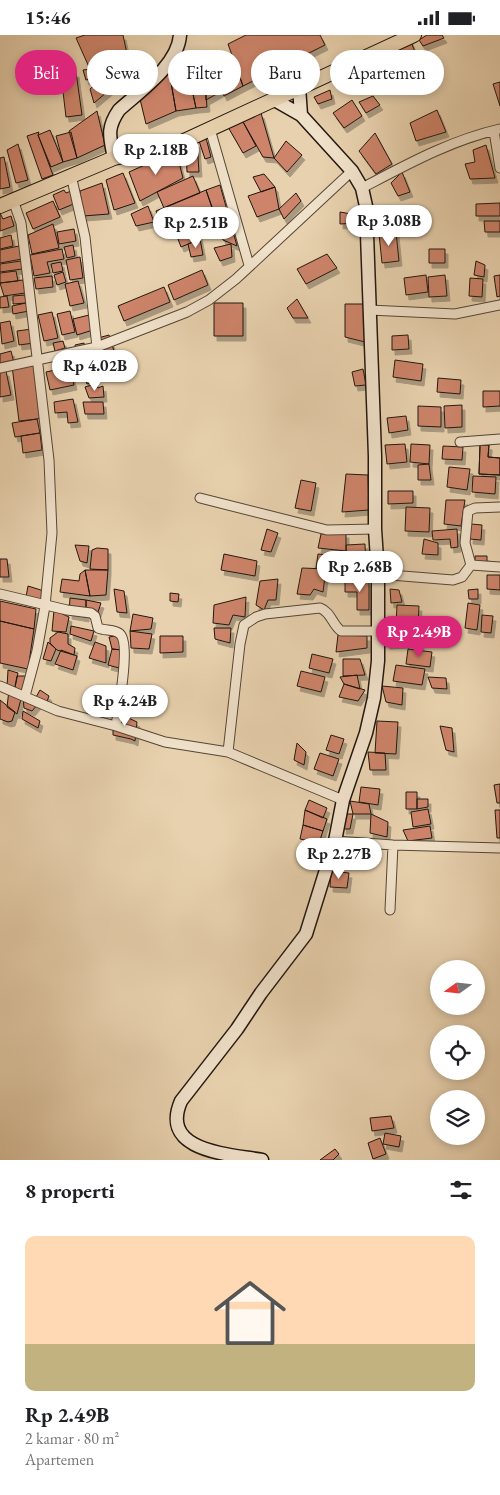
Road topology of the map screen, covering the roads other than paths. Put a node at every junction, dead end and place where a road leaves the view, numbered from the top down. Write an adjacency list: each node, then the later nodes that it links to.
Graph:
1 (180, 35): 10 (street)
2 (414, 35): 3 (main road)
3 (320, 78)
4 (282, 95): 6 (main road)
5 (300, 95): 7 (street)
6 (273, 99): 7 (street); 8 (main road)
7 (301, 115): 12 (street)
8 (210, 129): 10 (main road); 16 (street)
9 (497, 130): 11 (street); 14 (street)
10 (114, 158): 13 (main road)
11 (500, 168)
12 (352, 171): 14 (street); 16 (street)
13 (71, 175): 15 (main road); 19 (street)
14 (362, 188): 18 (street)
15 (6, 203): 20 (street)
16 (249, 265): 19 (street)
17 (500, 305): 18 (street)
18 (369, 310): 26 (street)
19 (97, 347): 20 (street)
20 (38, 360): 21 (street); 31 (street)
21 (0, 368)
22 (500, 439): 23 (street)
23 (460, 441)
24 (200, 498): 26 (street)
25 (500, 507): 27 (street)
26 (375, 529): 29 (street)
27 (471, 565): 28 (street); 29 (street)
28 (500, 567)
29 (378, 574): 32 (street)
30 (0, 594): 31 (street)
31 (45, 606): 34 (street); 35 (street)
32 (377, 631): 36 (street); 37 (street)
33 (0, 686): 34 (street)
34 (25, 697): 35 (street)
35 (116, 726): 36 (street)
36 (228, 752): 37 (street)
37 (344, 800): 38 (street)
38 (335, 841): 39 (street); 42 (street)
39 (393, 845): 40 (street); 41 (street)
40 (500, 848)
41 (390, 910)
42 (262, 1160)

